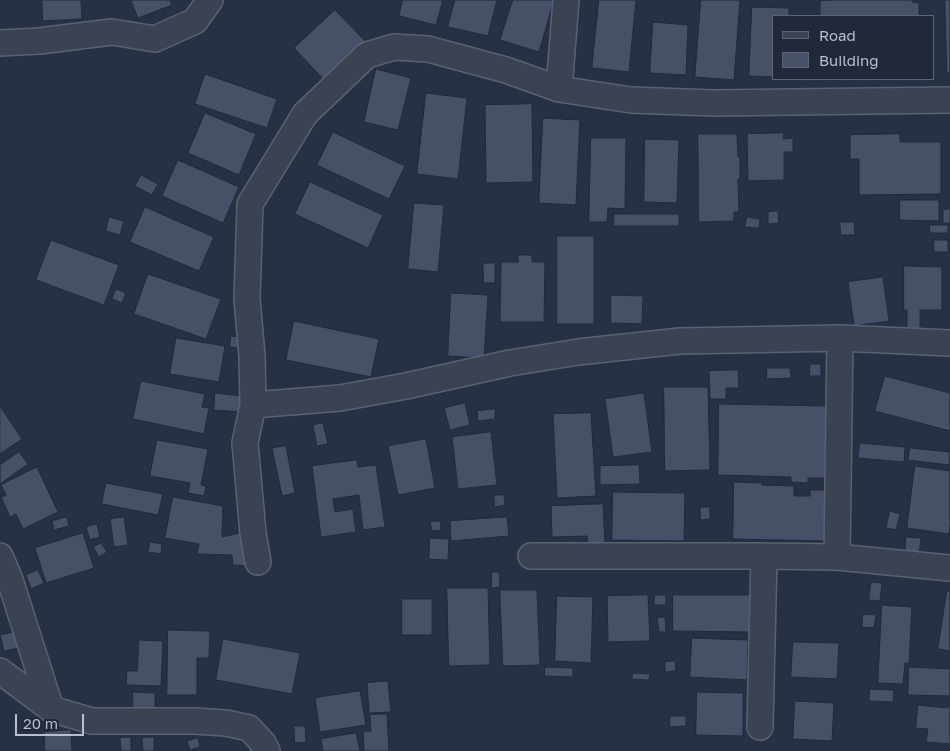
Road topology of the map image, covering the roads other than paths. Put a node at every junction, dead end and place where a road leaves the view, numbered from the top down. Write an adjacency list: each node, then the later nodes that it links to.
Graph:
1 (210, 0): 3 (street)
2 (566, 0): 4 (street)
3 (0, 43)
4 (559, 89): 5 (street); 8 (street)
5 (950, 100)
6 (840, 338): 7 (street); 8 (street); 12 (street)
7 (950, 343)
8 (253, 405): 13 (street)
9 (0, 556): 16 (street)
10 (531, 556): 11 (street)
11 (764, 556): 12 (street); 17 (street)
12 (837, 557): 14 (street)
13 (258, 562)
14 (950, 568)
15 (0, 671): 16 (street)
16 (51, 710): 18 (street)
17 (760, 727)
18 (267, 751)

